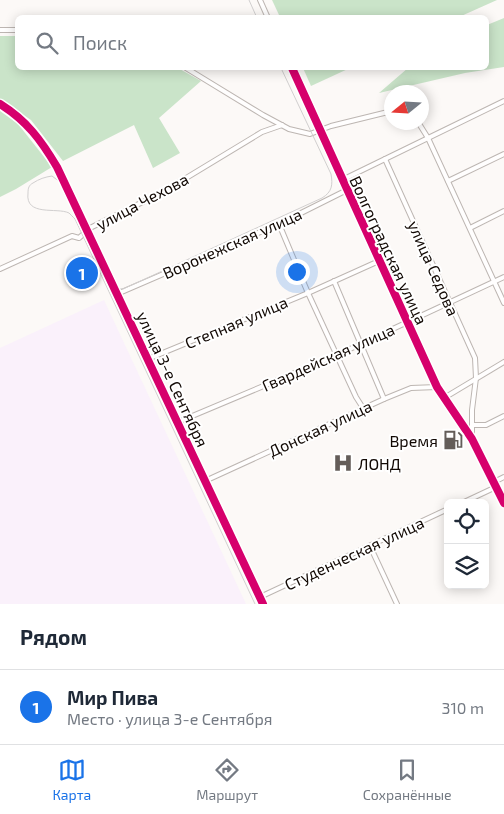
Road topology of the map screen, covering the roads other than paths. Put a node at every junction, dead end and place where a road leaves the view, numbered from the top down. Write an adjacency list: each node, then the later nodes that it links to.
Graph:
1 (260, 0): 2 (street)
2 (267, 15)
3 (0, 30): 4 (street)
4 (15, 30)
5 (189, 70): 10 (street)
6 (293, 70): 11 (street, Волгоградская улица)
7 (504, 101): 13 (street)
8 (0, 104): 22 (street, улица 3-е Сентября)
9 (384, 113): 11 (street)
10 (282, 125): 11 (street); 22 (street, улица Чехова)
11 (321, 130): 16 (street, Волгоградская улица)
12 (423, 130): 13 (street)
13 (428, 138): 15 (street); 17 (street)
14 (504, 154): 17 (street)
15 (385, 159): 16 (street); 30 (street, улица Седова)
16 (342, 180): 18 (street, Волгоградская улица)
17 (448, 181): 21 (street)
18 (347, 190): 20 (street, Воронежская улица); 23 (street, Волгоградская улица)
19 (504, 211): 21 (street)
20 (278, 224): 28 (street); 29 (street, Воронежская улица)
21 (470, 228): 27 (street)
22 (86, 232): 24 (street, улица Чехова); 29 (street, улица 3-е Сентября)
23 (379, 261): 26 (street, Степная улица); 32 (street, Волгоградская улица)
24 (0, 270)
25 (504, 277): 27 (street, Гвардейская улица)
26 (334, 281): 28 (street, Степная улица); 33 (street)
27 (495, 281): 30 (street, Гвардейская улица); 31 (street)
28 (308, 293): 34 (street); 35 (street, Степная улица)
29 (117, 294): 35 (street, улица 3-е Сентября)
30 (450, 302): 32 (street, Гвардейская улица); 37 (street, улица Седова)
31 (504, 303)
32 (407, 322): 33 (street, Гвардейская улица); 38 (street, Волгоградская улица)
33 (361, 344): 34 (street, Гвардейская улица); 40 (street)
34 (337, 355): 41 (street); 43 (street, Гвардейская улица)
35 (148, 359): 43 (street, улица 3-е Сентября)
36 (504, 362): 37 (street)
37 (476, 378): 39 (street); 44 (street, улица Седова)
38 (437, 387): 39 (street, Волгоградская улица); 40 (street, Донская улица)
39 (444, 398): 45 (street, Волгоградская улица)
40 (384, 399): 41 (street, Донская улица)
41 (363, 408): 47 (street, Донская улица)
42 (504, 416): 44 (street)
43 (178, 422): 47 (street, улица 3-е Сентября)
44 (472, 426): 45 (street, Волгоградская улица)
45 (472, 439): 48 (street, Волгоградская улица)
46 (504, 477): 48 (street)
47 (206, 481): 54 (street, улица 3-е Сентября)
48 (494, 482): 49 (street, Волгоградская улица)
49 (496, 487): 50 (street); 51 (street, Волгоградская улица)
50 (470, 499)
51 (504, 503)
52 (444, 511): 53 (street, Студенческая улица)
53 (370, 546): 54 (street, Студенческая улица); 56 (street)
54 (260, 597): 55 (street, улица 3-е Сентября)
55 (263, 604)
56 (397, 604)

